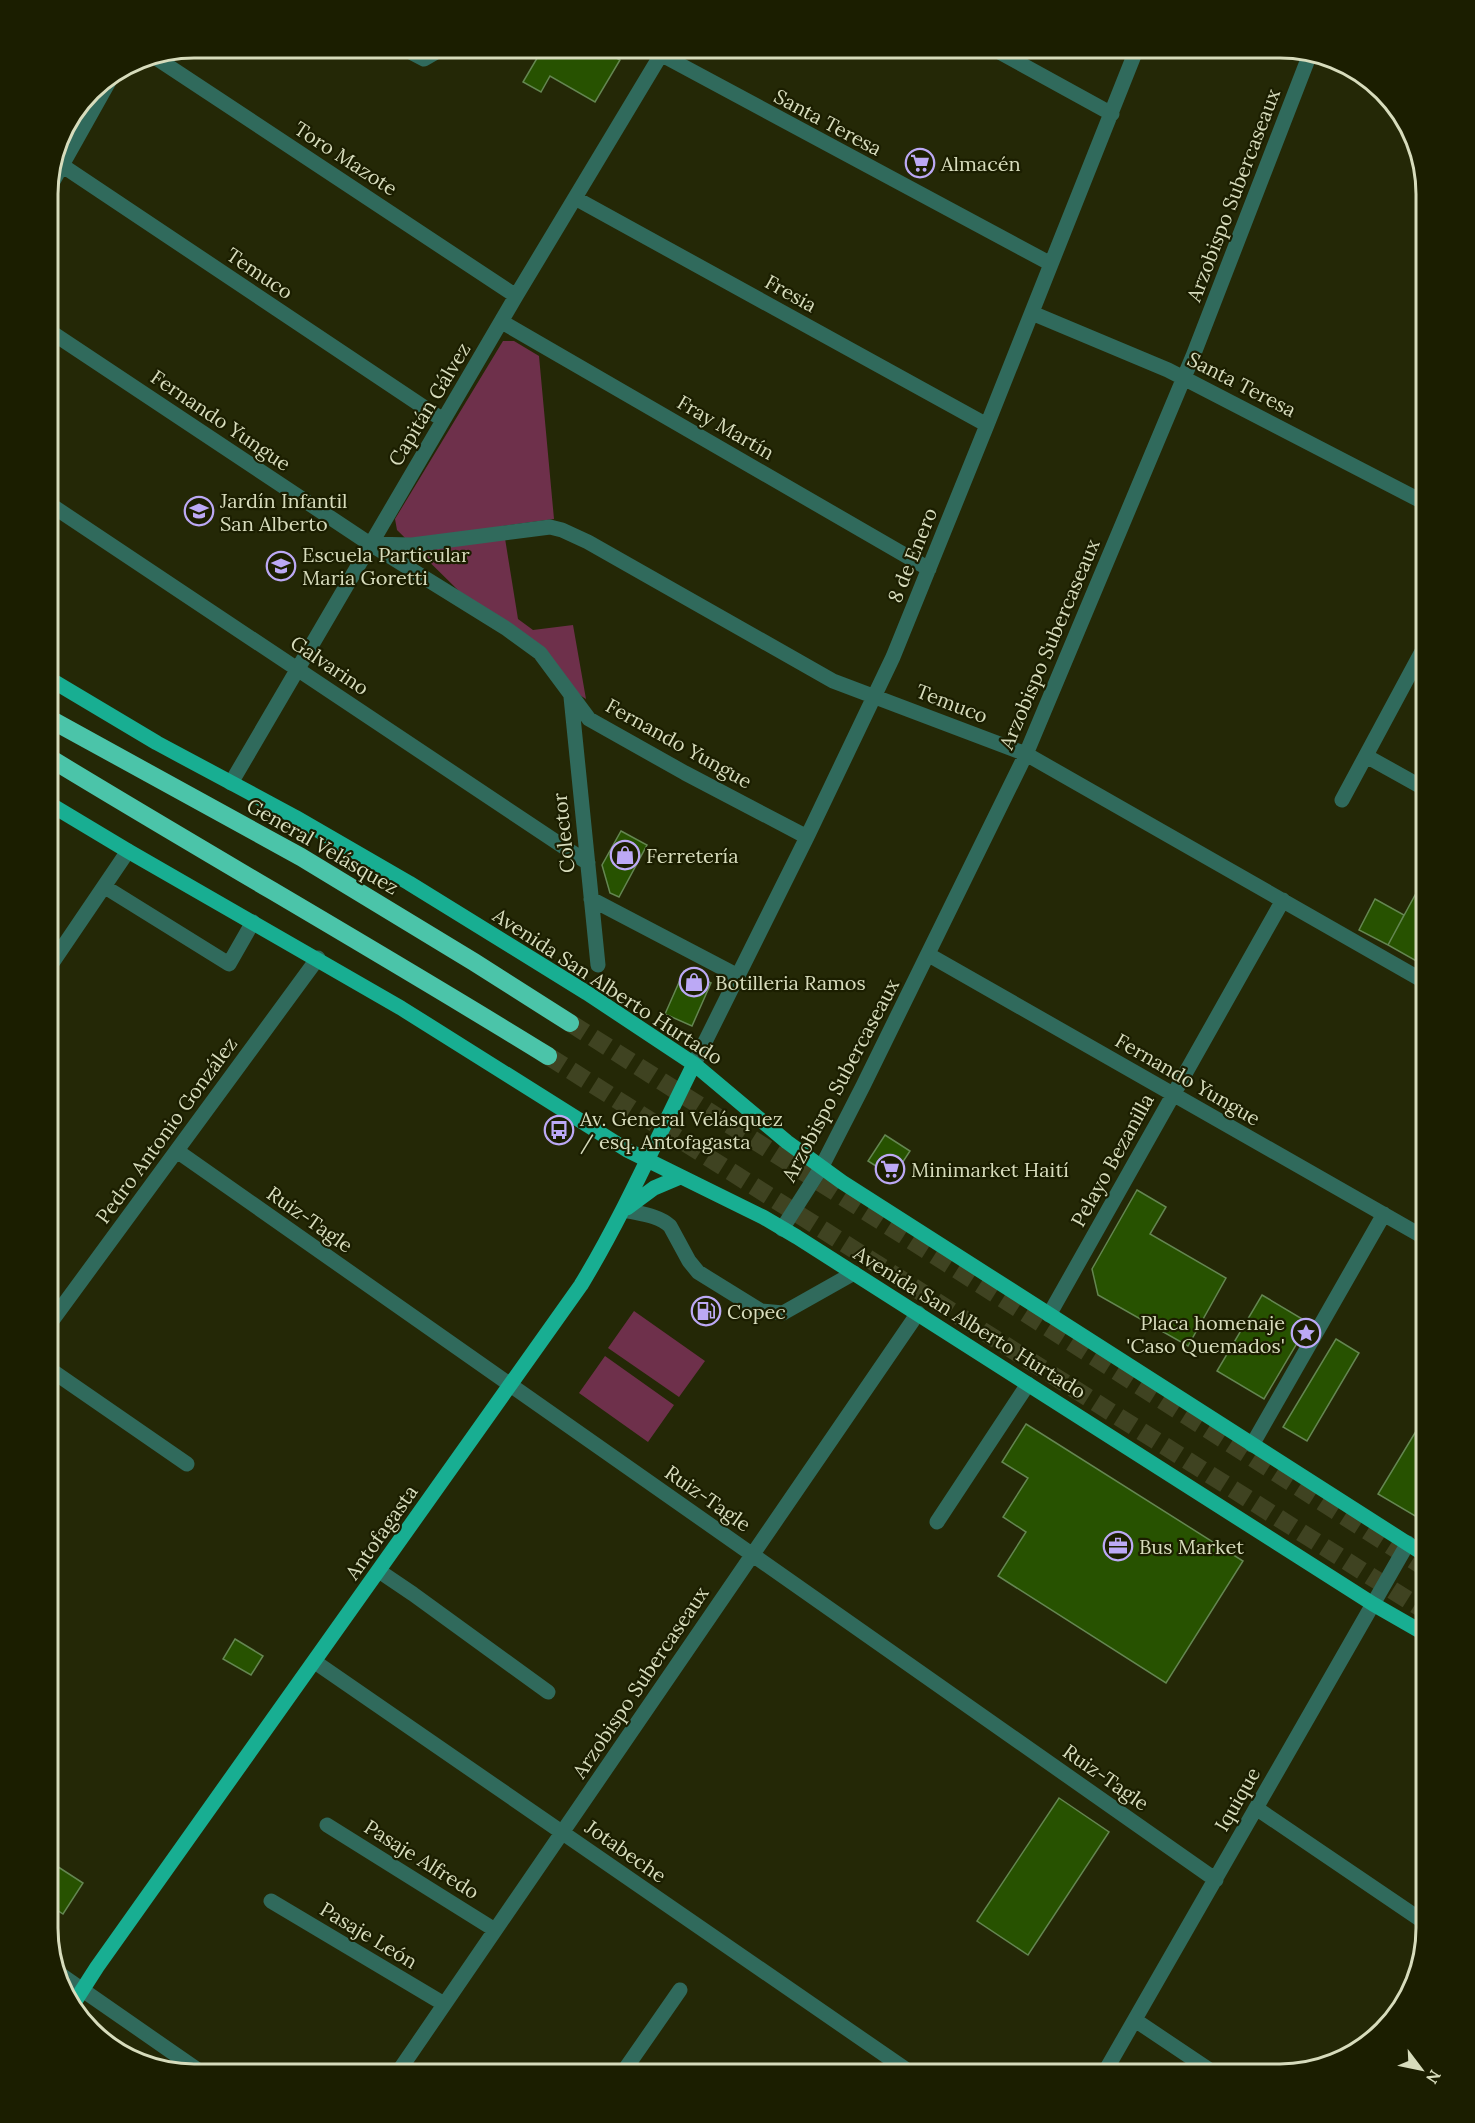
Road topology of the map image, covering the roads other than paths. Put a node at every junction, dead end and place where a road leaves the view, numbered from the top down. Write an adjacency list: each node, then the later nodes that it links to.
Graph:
1 (653, 59): 11 (street, Capitán Gálvez)
2 (675, 59): 12 (street, Santa Teresa)
3 (1012, 59): 8 (street)
4 (1133, 59): 8 (street, 8 de Enero)
5 (1307, 61): 17 (street, Arzobispo Subercaseaux)
6 (163, 63): 13 (street, Toro Mazote)
7 (97, 100): 9 (street)
8 (1112, 114): 12 (street, 8 de Enero)
9 (67, 148)
10 (62, 166): 18 (street, Temuco)
11 (575, 198): 13 (street, Capitán Gálvez); 19 (street, Fresia)
12 (1051, 264): 14 (street, 8 de Enero)
13 (516, 296): 15 (street, Capitán Gálvez)
14 (1032, 313): 17 (street, Santa Teresa); 19 (street, 8 de Enero)
15 (502, 322): 18 (street, Capitán Gálvez); 23 (street, Fray Martín)
16 (59, 337): 22 (street, Fernando Yungue)
17 (1184, 378): 20 (street, Santa Teresa); 30 (street, Arzobispo Subercaseaux)
18 (443, 420): 22 (street, Capitán Gálvez)
19 (987, 425): 23 (street, 8 de Enero)
20 (1416, 498)
21 (59, 510): 25 (street, Galvarino)
22 (370, 544): 25 (street, Capitán Gálvez); 27 (street, Fernando Yungue); 28 (street, Temuco)
23 (929, 569): 28 (street, 8 de Enero)
24 (1416, 665): 31 (street)
25 (297, 668): 33 (street, Capitán Gálvez); 39 (street, Galvarino)
26 (59, 685): 33 (main road, Avenida San Alberto Hurtado)
27 (571, 696): 37 (street, Fernando Yungue); 39 (street, Colector)
28 (874, 697): 30 (street, Temuco); 37 (street, 8 de Enero)
29 (59, 724): 50 (highway, General Velásquez)
30 (1026, 754): 42 (street, Temuco); 45 (street, Arzobispo Subercaseaux)
31 (1366, 756): 34 (street); 35 (street)
32 (59, 764): 51 (highway)
33 (231, 783): 52 (main road, Avenida San Alberto Hurtado)
34 (1416, 784)
35 (1342, 800)
36 (59, 810): 38 (main road, Avenida San Alberto Hurtado)
37 (807, 837): 48 (street, 8 de Enero)
38 (128, 851): 40 (street); 43 (main road, Avenida San Alberto Hurtado)
39 (588, 863): 41 (street, Colector)
40 (105, 887): 43 (street); 44 (street)
41 (591, 899): 47 (street, Colector); 48 (street)
42 (1283, 900): 49 (street, Temuco); 53 (street, Pelayo Bezanilla)
43 (253, 922): 46 (main road, Avenida San Alberto Hurtado)
44 (59, 953)
45 (929, 955): 53 (street, Fernando Yungue); 56 (street, Arzobispo Subercaseaux)
46 (318, 958): 54 (street, Pedro Antonio González); 55 (main road, Avenida San Alberto Hurtado)
47 (598, 965)
48 (738, 976): 52 (street, 8 de Enero)
49 (1416, 977)
50 (570, 1023)
51 (548, 1056)
52 (694, 1064): 55 (main road, Antofagasta); 56 (main road, Avenida San Alberto Hurtado)
53 (1173, 1094): 59 (street, Fernando Yungue); 65 (street, Pelayo Bezanilla)
54 (177, 1151): 63 (street, Pedro Antonio González); 68 (street, Ruiz-Tagle)
55 (646, 1160): 57 (main road, Avenida San Alberto Hurtado); 58 (main road, Antofagasta)
56 (821, 1168): 60 (street, Arzobispo Subercaseaux); 65 (main road, Avenida San Alberto Hurtado)
57 (680, 1176): 58 (main road); 60 (main road, Avenida San Alberto Hurtado)
58 (624, 1210): 62 (street); 68 (main road, Antofagasta)
59 (1384, 1214): 61 (street, Fernando Yungue); 69 (street)
60 (782, 1229): 62 (main road, Avenida San Alberto Hurtado)
61 (1416, 1233)
62 (854, 1273): 64 (main road, Avenida San Alberto Hurtado)
63 (59, 1311)
64 (918, 1313): 67 (main road, Avenida San Alberto Hurtado); 74 (street, Arzobispo Subercaseaux)
65 (1049, 1315): 69 (main road, Avenida San Alberto Hurtado)
66 (59, 1376): 70 (street)
67 (1028, 1383): 71 (street); 76 (main road, Avenida San Alberto Hurtado)
68 (510, 1385): 74 (street, Ruiz-Tagle); 75 (main road, Antofagasta)
69 (1252, 1445): 72 (main road, Avenida San Alberto Hurtado)
70 (187, 1464)
71 (937, 1522)
72 (1408, 1544): 73 (main road, Avenida San Alberto Hurtado); 76 (street, Iquique)
73 (1416, 1549)
74 (752, 1555): 82 (street, Arzobispo Subercaseaux); 83 (street, Ruiz-Tagle)
75 (379, 1571): 78 (main road, Antofagasta); 79 (street)
76 (1373, 1604): 77 (main road, Avenida San Alberto Hurtado); 80 (street, Iquique)
77 (1416, 1627)
78 (315, 1662): 82 (street, Jotabeche); 88 (main road, Antofagasta)
79 (548, 1692)
80 (1256, 1808): 83 (street, Iquique); 85 (street)
81 (327, 1825): 86 (street, Pasaje Alfredo)
82 (562, 1832): 86 (street, Arzobispo Subercaseaux); 96 (street, Jotabeche)
83 (1216, 1880): 92 (street, Iquique)
84 (271, 1901): 91 (street, Pasaje León)
85 (1416, 1917)
86 (495, 1930): 91 (street, Arzobispo Subercaseaux)
87 (69, 1981): 88 (street)
88 (82, 1990): 90 (main road, Antofagasta); 93 (street)
89 (680, 1990): 95 (street)
90 (77, 1997)
91 (444, 2004): 94 (street, Arzobispo Subercaseaux)
92 (1135, 2020): 97 (street, Iquique); 98 (street)
93 (189, 2064)
94 (403, 2064)
95 (629, 2064)
96 (898, 2064)
97 (1109, 2064)
98 (1201, 2064)

